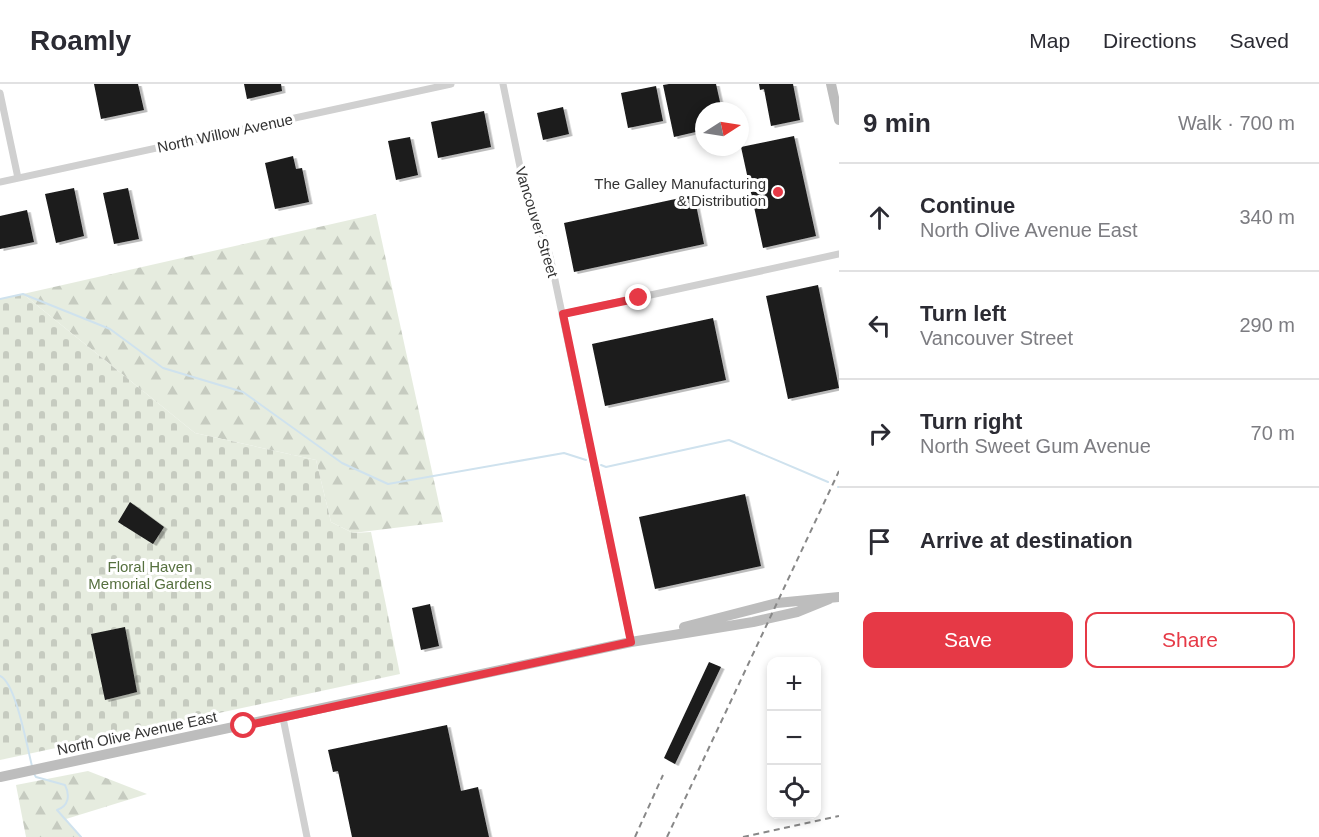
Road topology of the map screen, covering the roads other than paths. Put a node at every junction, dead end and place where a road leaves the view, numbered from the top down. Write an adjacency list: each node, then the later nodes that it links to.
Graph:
1 (451, 84): 4 (street, North Willow Avenue)
2 (503, 84): 10 (street, Vancouver Street)
3 (831, 84): 6 (street)
4 (429, 86): 7 (street, North Willow Avenue)
5 (0, 93): 7 (street)
6 (839, 120)
7 (18, 178): 8 (street, North Willow Avenue)
8 (0, 182)
9 (839, 254): 10 (street)
10 (563, 314): 12 (street, Vancouver Street)
11 (834, 598): 12 (street, North Olive Avenue East)
12 (631, 642): 13 (street, North Olive Avenue East)
13 (283, 718): 14 (street, North Olive Avenue East); 15 (street)
14 (0, 777)
15 (308, 837)

